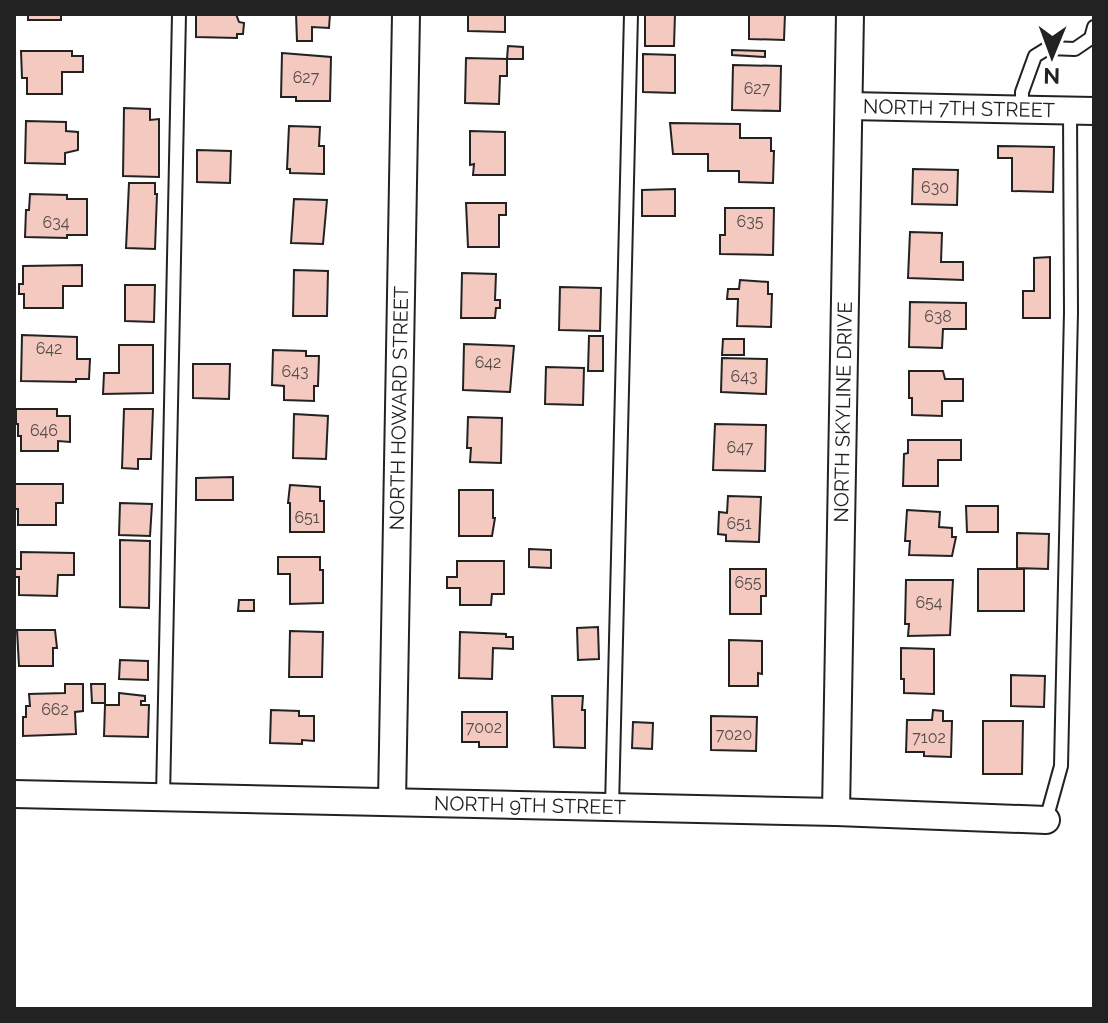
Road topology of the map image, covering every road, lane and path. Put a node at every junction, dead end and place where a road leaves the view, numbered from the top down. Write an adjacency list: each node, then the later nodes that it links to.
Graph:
1 (179, 14): 10 (lane)
2 (406, 14): 11 (street, NORTH HOWARD STREET)
3 (631, 14): 12 (lane)
4 (850, 14): 6 (street, NORTH SKYLINE DRIVE)
5 (1094, 27): 7 (lane)
6 (849, 106): 7 (street, NORTH 7TH STREET); 13 (street, NORTH SKYLINE DRIVE)
7 (1022, 110): 8 (street, NORTH 7TH STREET)
8 (1082, 111): 14 (lane)
9 (14, 794): 10 (street, NORTH 9TH STREET)
10 (163, 797): 11 (street, NORTH 9TH STREET)
11 (392, 802): 12 (street, NORTH 9TH STREET)
12 (612, 807): 13 (street, NORTH 9TH STREET)
13 (836, 812): 14 (street, NORTH 9TH STREET)
14 (1046, 820)

